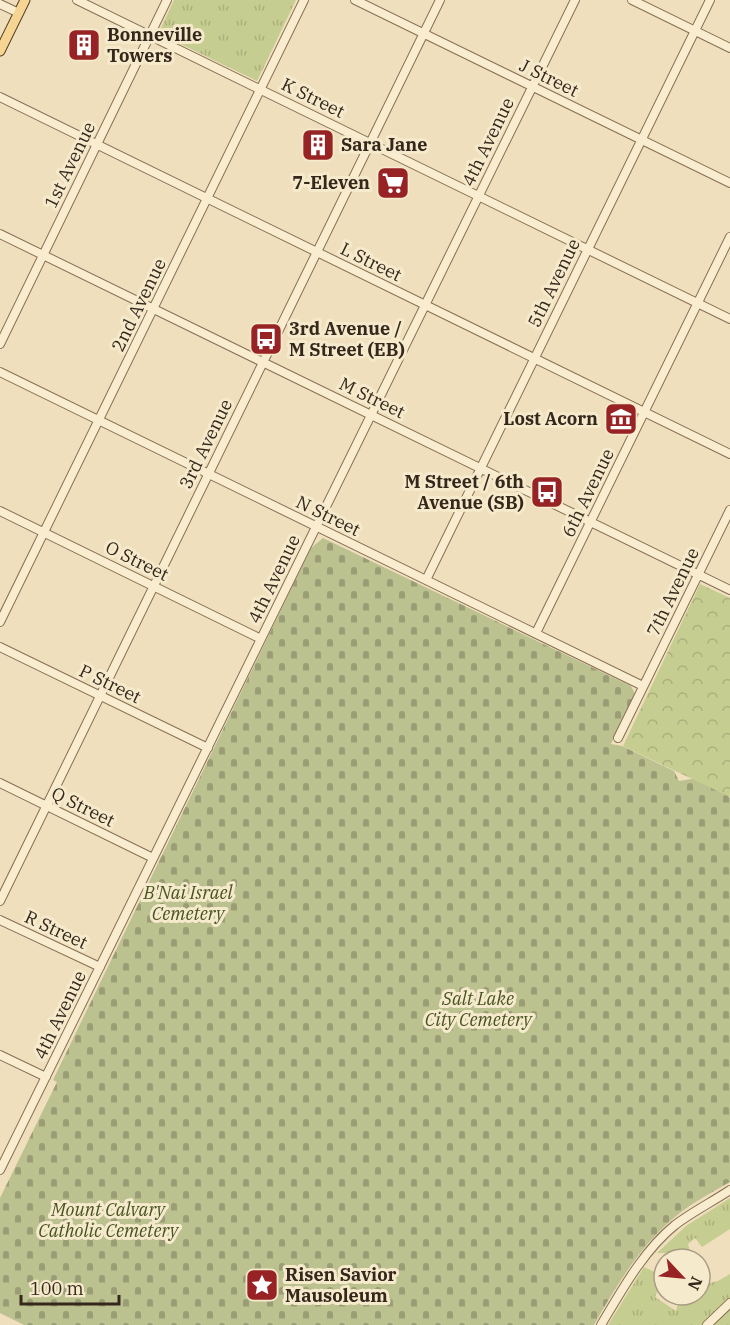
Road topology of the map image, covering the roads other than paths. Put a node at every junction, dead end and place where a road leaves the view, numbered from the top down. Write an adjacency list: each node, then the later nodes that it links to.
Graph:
1 (77, 0): 14 (street, K Street)
2 (167, 0): 14 (street, 1st Avenue)
3 (304, 0): 18 (street, 2nd Avenue)
4 (355, 0): 13 (street, J Street)
5 (440, 0): 13 (street, 3rd Avenue)
6 (575, 0): 17 (street, 4th Avenue)
7 (632, 0): 12 (street)
8 (710, 0): 12 (street, 5th Avenue)
9 (23, 1): 11 (main road)
10 (0, 4): 11 (street)
11 (19, 13): 16 (main road)
12 (695, 30): 15 (street); 20 (street, 5th Avenue)
13 (424, 34): 17 (street, J Street); 21 (street, 3rd Avenue)
14 (150, 35): 18 (street, K Street); 22 (street, 1st Avenue)
15 (730, 48)
16 (0, 51)
17 (532, 87): 20 (street, J Street); 24 (street, 4th Avenue)
18 (260, 89): 21 (street, K Street); 25 (street, 2nd Avenue)
19 (0, 97): 22 (street, L Street)
20 (641, 140): 23 (street, J Street); 28 (street, 5th Avenue)
21 (370, 143): 24 (street, K Street); 29 (street, 3rd Avenue)
22 (97, 144): 25 (street, L Street); 30 (street, 1st Avenue)
23 (730, 183)
24 (478, 196): 28 (street, K Street); 32 (street, 4th Avenue)
25 (207, 199): 29 (street, L Street); 33 (street, 2nd Avenue)
26 (0, 234): 30 (street, M Street)
27 (730, 237): 31 (street, 6th Avenue)
28 (587, 249): 31 (street, K Street); 36 (street, 5th Avenue)
29 (317, 252): 32 (street, L Street); 37 (street, 3rd Avenue)
30 (44, 255): 33 (street, M Street); 35 (street, 1st Avenue)
31 (697, 303): 34 (street, K Street); 39 (street, 6th Avenue)
32 (426, 305): 36 (street, L Street); 40 (street, 4th Avenue)
33 (154, 308): 37 (street, M Street); 41 (street, 2nd Avenue)
34 (730, 319)
35 (0, 344)
36 (534, 358): 39 (street, L Street); 43 (street, 5th Avenue)
37 (263, 362): 40 (street, M Street); 44 (street, 3rd Avenue)
38 (0, 372): 41 (street, N Street)
39 (644, 412): 42 (street, L Street); 47 (street, 6th Avenue)
40 (371, 414): 43 (street, M Street); 48 (street, 4th Avenue)
41 (99, 420): 44 (street, N Street); 49 (street, 2nd Avenue)
42 (730, 454)
43 (481, 468): 47 (street, M Street); 51 (street, 5th Avenue)
44 (209, 474): 48 (street, N Street); 52 (street, 3rd Avenue)
45 (730, 510): 50 (street, 7th Avenue)
46 (0, 511): 49 (street, O Street)
47 (590, 522): 50 (street, M Street); 55 (street, 6th Avenue)
48 (317, 527): 51 (street, N Street); 56 (street, 4th Avenue)
49 (44, 532): 52 (street, O Street); 54 (street, 2nd Avenue)
50 (699, 575): 53 (street, M Street); 58 (street, 7th Avenue)
51 (426, 580): 55 (street, N Street)
52 (153, 585): 56 (street, O Street); 59 (street, 3rd Avenue)
53 (730, 590)
54 (0, 622)
55 (536, 633): 58 (street, N Street)
56 (261, 639): 61 (street, 4th Avenue)
57 (0, 647): 59 (street, P Street)
58 (643, 686): 60 (street, 7th Avenue)
59 (100, 696): 61 (street, P Street); 63 (street, 3rd Avenue)
60 (618, 738)
61 (208, 748): 64 (street, 4th Avenue)
62 (0, 783): 63 (street, Q Street)
63 (46, 806): 64 (street, Q Street); 65 (street, 3rd Avenue)
64 (153, 858): 67 (street, 4th Avenue)
65 (0, 901)
66 (0, 920): 67 (street, R Street)
67 (100, 967): 69 (street, 4th Avenue)
68 (0, 1054): 69 (street)
69 (46, 1077): 70 (street, 4th Avenue)
70 (0, 1170)
71 (730, 1190): 73 (street)
72 (730, 1303): 74 (street)
73 (601, 1325)
74 (707, 1325)

